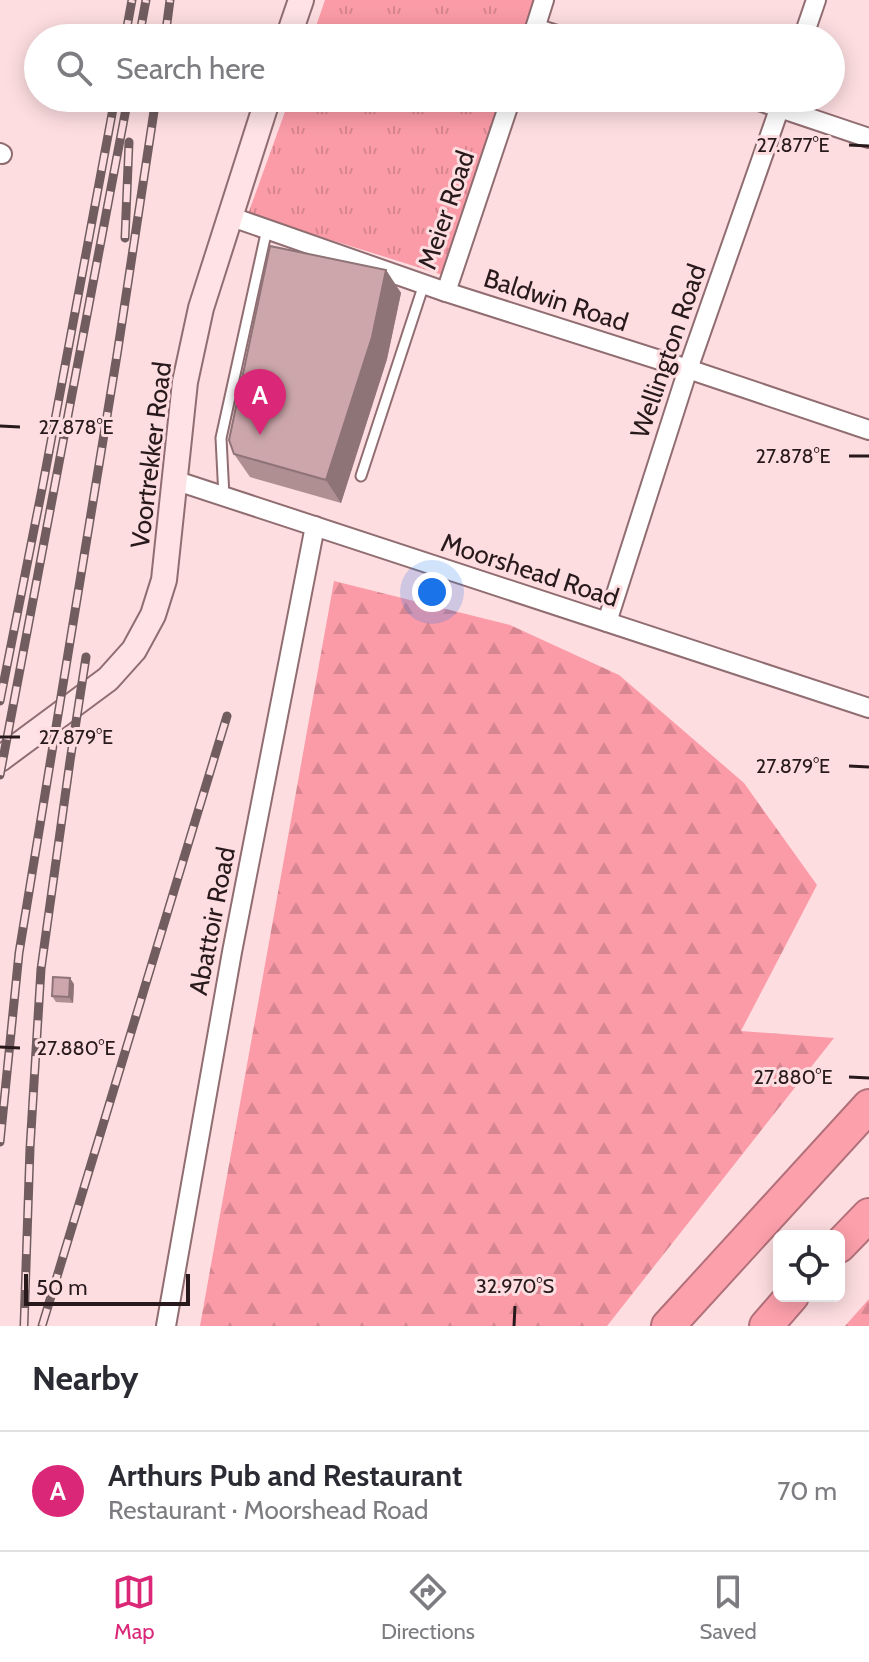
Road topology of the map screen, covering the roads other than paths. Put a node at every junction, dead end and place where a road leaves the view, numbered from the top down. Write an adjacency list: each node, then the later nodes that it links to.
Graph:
1 (301, 0): 4 (main road)
2 (544, 0): 5 (street)
3 (816, 0): 6 (street)
4 (293, 24)
5 (536, 24)
6 (808, 24)
7 (263, 112): 12 (main road, Voortrekker Road)
8 (506, 112): 15 (street, Meier Road)
9 (778, 112): 16 (street, Wellington Road)
10 (804, 112): 11 (street)
11 (869, 138)
12 (229, 216): 13 (street, Baldwin Road); 19 (main road, Voortrekker Road)
13 (267, 229): 14 (street, Baldwin Road); 20 (lane)
14 (424, 284): 15 (street, Baldwin Road); 18 (lane)
15 (446, 292): 16 (street, Baldwin Road)
16 (688, 369): 17 (street, Baldwin Road); 22 (street, Wellington Road)
17 (869, 430)
18 (361, 476)
19 (174, 480): 20 (street, Moorshead Road); 24 (main road, Voortrekker Road)
20 (224, 497): 21 (street, Moorshead Road)
21 (315, 526): 22 (street, Moorshead Road); 29 (street, Abattoir Road)
22 (607, 622): 23 (street, Moorshead Road)
23 (869, 708)
24 (0, 759)
25 (869, 1106): 30 (highway)
26 (869, 1215): 27 (highway)
27 (845, 1240)
28 (787, 1302): 31 (highway)
29 (166, 1326)
30 (668, 1326)
31 (766, 1326)

